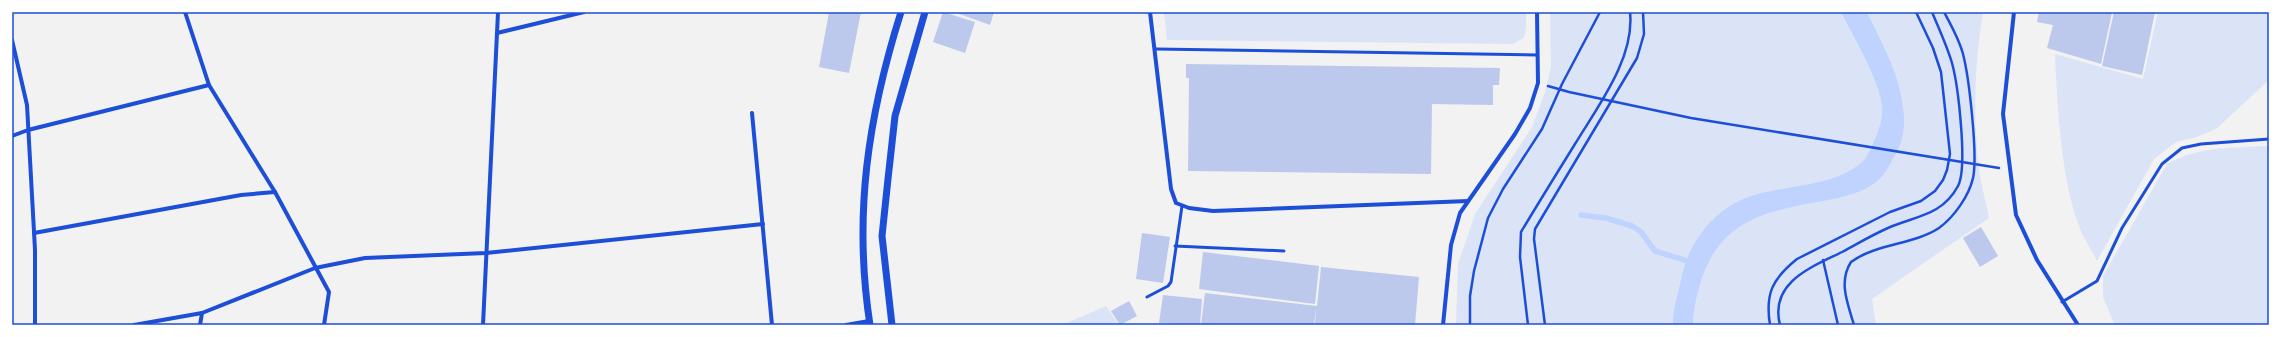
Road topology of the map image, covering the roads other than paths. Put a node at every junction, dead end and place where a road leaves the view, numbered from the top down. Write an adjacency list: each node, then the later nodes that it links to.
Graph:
1 (185, 12): 13 (street)
2 (498, 12): 9 (street)
3 (584, 12): 9 (street)
4 (901, 12): 30 (street)
5 (926, 12): 38 (street)
6 (1150, 12): 11 (street)
7 (1537, 12): 12 (street)
8 (2014, 12): 28 (street)
9 (497, 33): 25 (street)
10 (12, 40): 15 (street)
11 (1156, 49): 12 (lane); 20 (street)
12 (1538, 55): 19 (street)
13 (209, 85): 15 (street); 18 (street)
14 (752, 113): 21 (street)
15 (28, 130): 16 (street); 22 (street)
16 (12, 136)
17 (2269, 139): 28 (lane)
18 (275, 192): 22 (street); 26 (street)
19 (1468, 201): 20 (street); 39 (street)
20 (1182, 206): 23 (lane)
21 (763, 224): 25 (street); 36 (street)
22 (34, 233): 31 (street)
23 (1175, 246): 24 (lane); 27 (lane)
24 (1284, 251)
25 (486, 253): 26 (street); 35 (street)
26 (315, 268): 29 (street); 34 (street)
27 (1147, 297)
28 (2062, 302): 40 (street)
29 (202, 312): 32 (street); 33 (street)
30 (869, 323): 37 (street)
31 (35, 325)
32 (134, 325)
33 (200, 325)
34 (324, 325)
35 (483, 325)
36 (772, 325)
37 (846, 325)
38 (892, 325)
39 (1443, 325)
40 (2078, 325)

